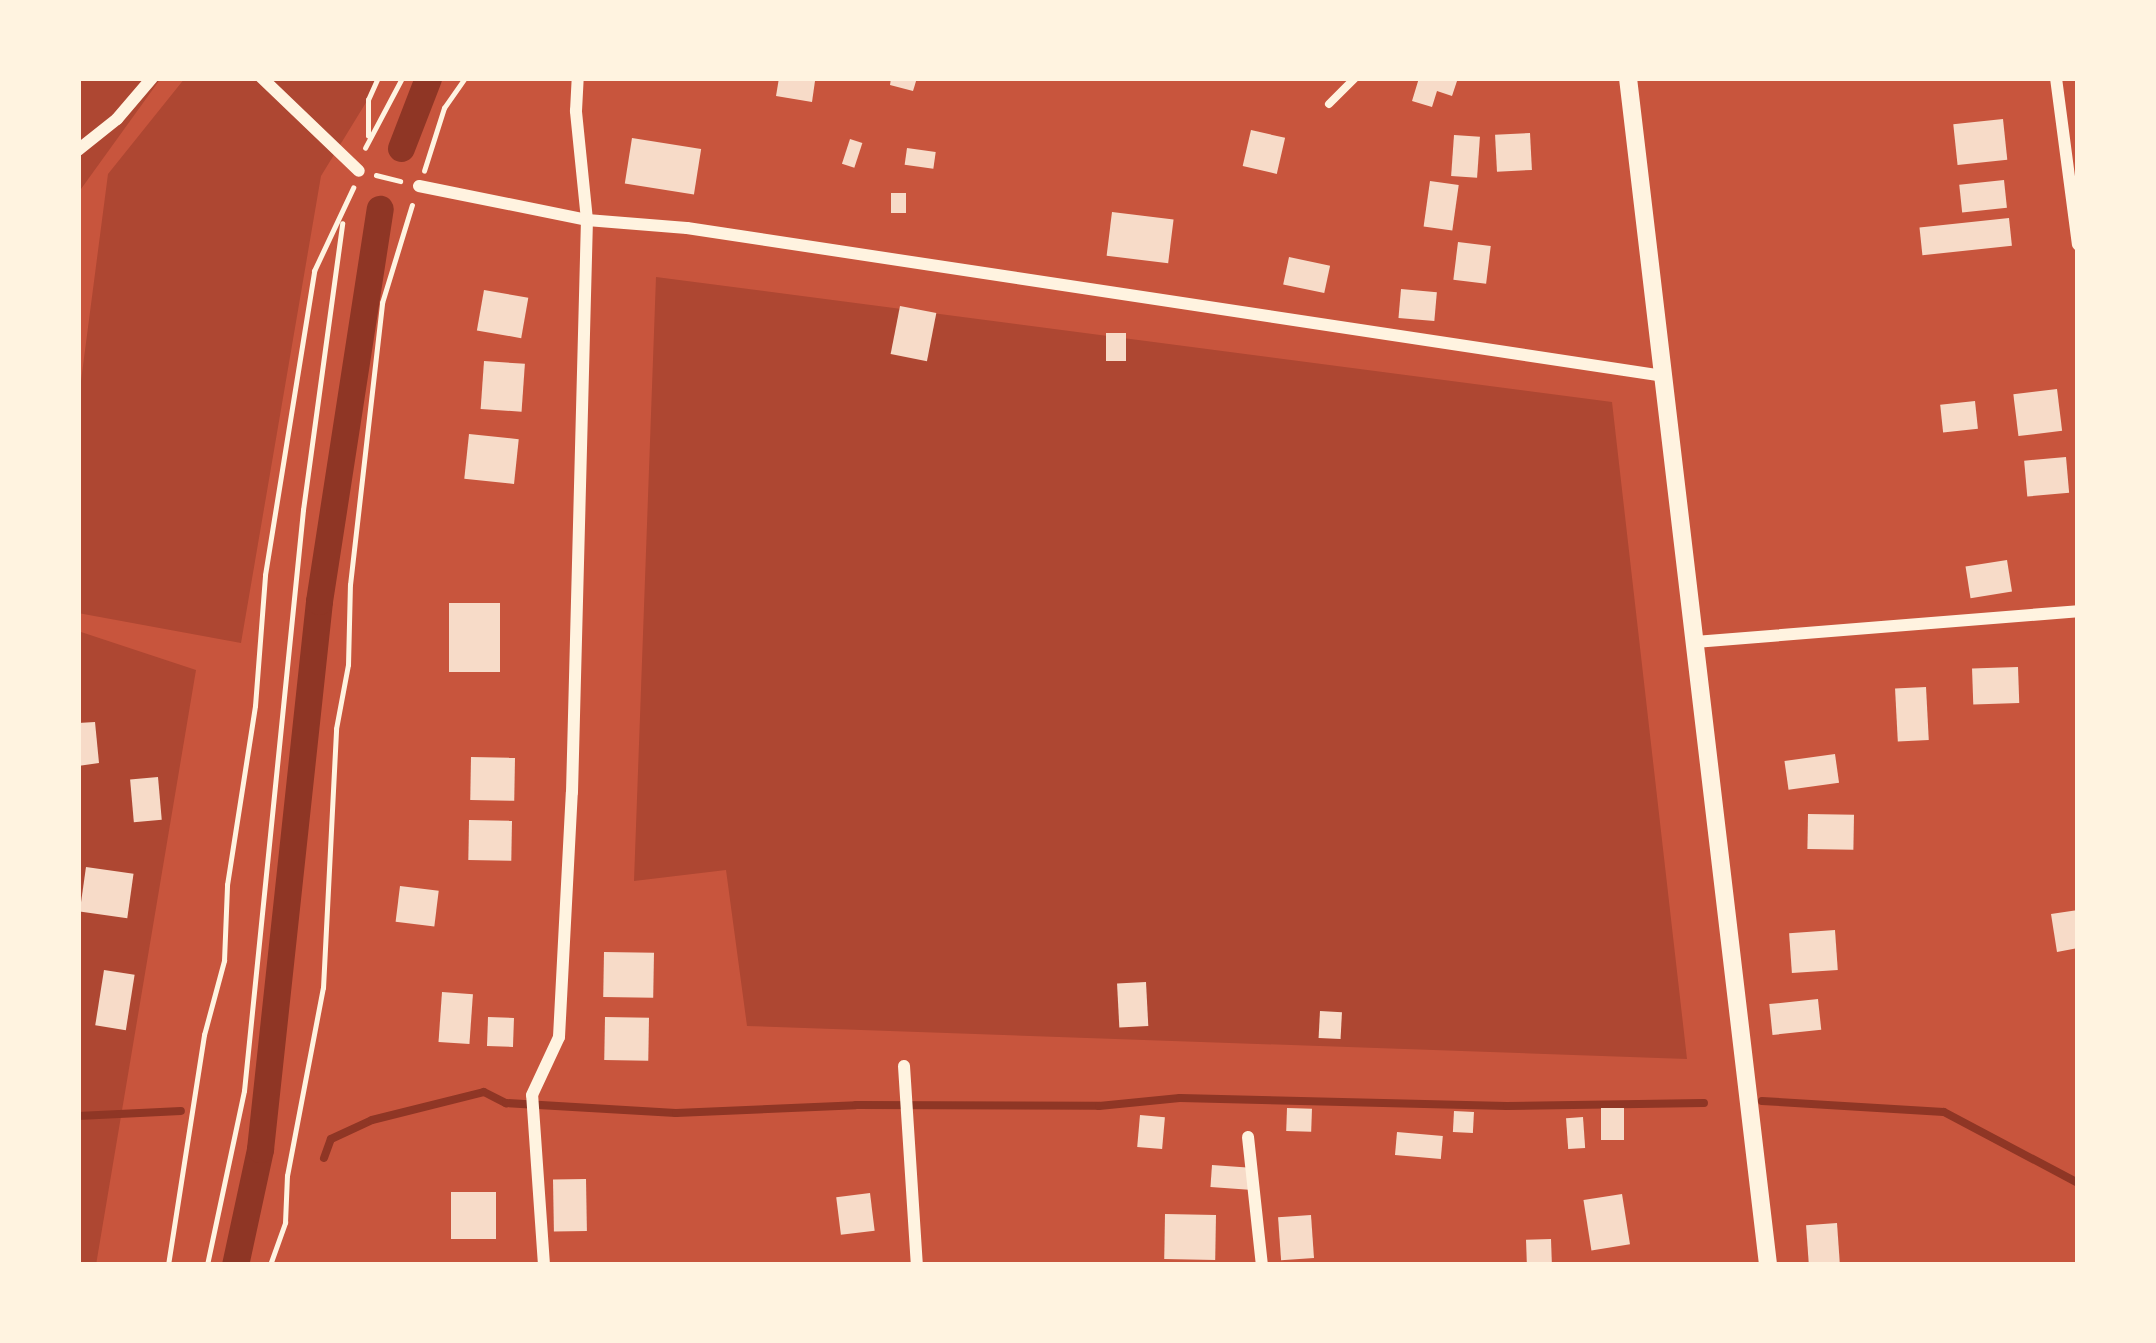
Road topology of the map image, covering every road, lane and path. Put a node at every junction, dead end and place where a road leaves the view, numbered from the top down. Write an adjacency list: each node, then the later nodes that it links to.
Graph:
1 (152, 78): 13 (street)
2 (262, 78): 14 (street)
3 (378, 78): 12 (path)
4 (402, 78): 11 (path)
5 (465, 78): 15 (path)
6 (578, 78): 16 (street)
7 (1355, 78): 10 (lane)
8 (1628, 78): 18 (street)
9 (2056, 78): 17 (street)
10 (1329, 104)
11 (383, 111)
12 (368, 138)
13 (78, 150)
14 (359, 171): 15 (path)
15 (419, 186): 16 (street); 25 (path)
16 (587, 220): 18 (street); 26 (street)
17 (2078, 245)
18 (1663, 376): 20 (street)
19 (2078, 611): 20 (street)
20 (1695, 642): 29 (street)
21 (904, 1066): 27 (street)
22 (1248, 1138): 28 (street)
23 (168, 1265): 24 (path)
24 (207, 1265)
25 (270, 1265)
26 (544, 1265)
27 (917, 1265)
28 (1262, 1265)
29 (1768, 1265)

